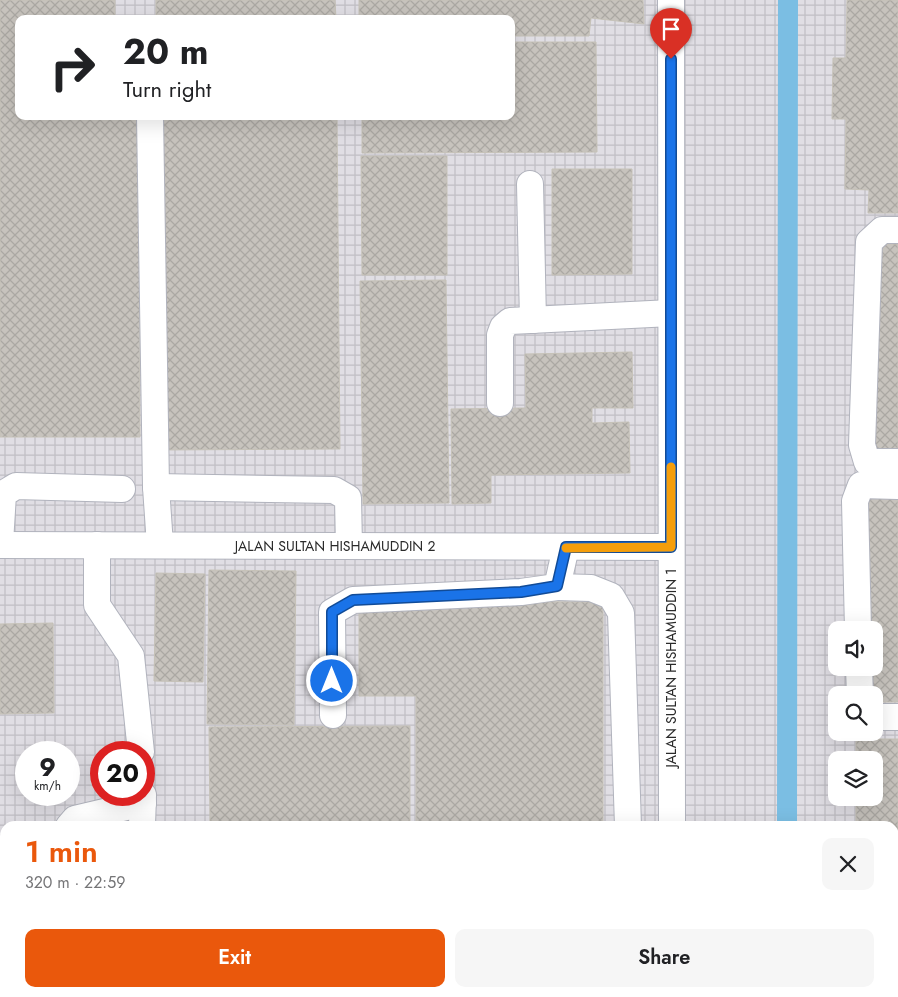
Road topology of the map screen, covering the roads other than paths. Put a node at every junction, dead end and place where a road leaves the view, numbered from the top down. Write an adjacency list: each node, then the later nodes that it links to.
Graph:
1 (671, 0): 5 (street, JALAN SULTAN HISHAMUDDIN 1)
2 (150, 120): 10 (street)
3 (530, 184): 6 (street)
4 (898, 230): 8 (street)
5 (671, 313): 6 (street); 17 (street, JALAN SULTAN HISHAMUDDIN 1)
6 (533, 320): 7 (street)
7 (500, 403)
8 (898, 462)
9 (898, 486): 19 (street)
10 (156, 487): 14 (street); 15 (street)
11 (122, 489): 12 (street)
12 (0, 544): 13 (street, JALAN SULTAN HISHAMUDDIN 2)
13 (97, 545): 14 (street, JALAN SULTAN HISHAMUDDIN 2); 23 (street)
14 (160, 545): 15 (street, JALAN SULTAN HISHAMUDDIN 2)
15 (349, 546): 16 (street, JALAN SULTAN HISHAMUDDIN 2)
16 (566, 547): 17 (street, JALAN SULTAN HISHAMUDDIN 2); 18 (street)
17 (671, 547): 27 (street, JALAN SULTAN HISHAMUDDIN 1)
18 (557, 586): 20 (street); 26 (street)
19 (858, 621)
20 (333, 715)
21 (883, 717): 22 (street)
22 (898, 717)
23 (140, 741)
24 (143, 808): 25 (street)
25 (73, 821)
26 (628, 821)
27 (672, 821)

